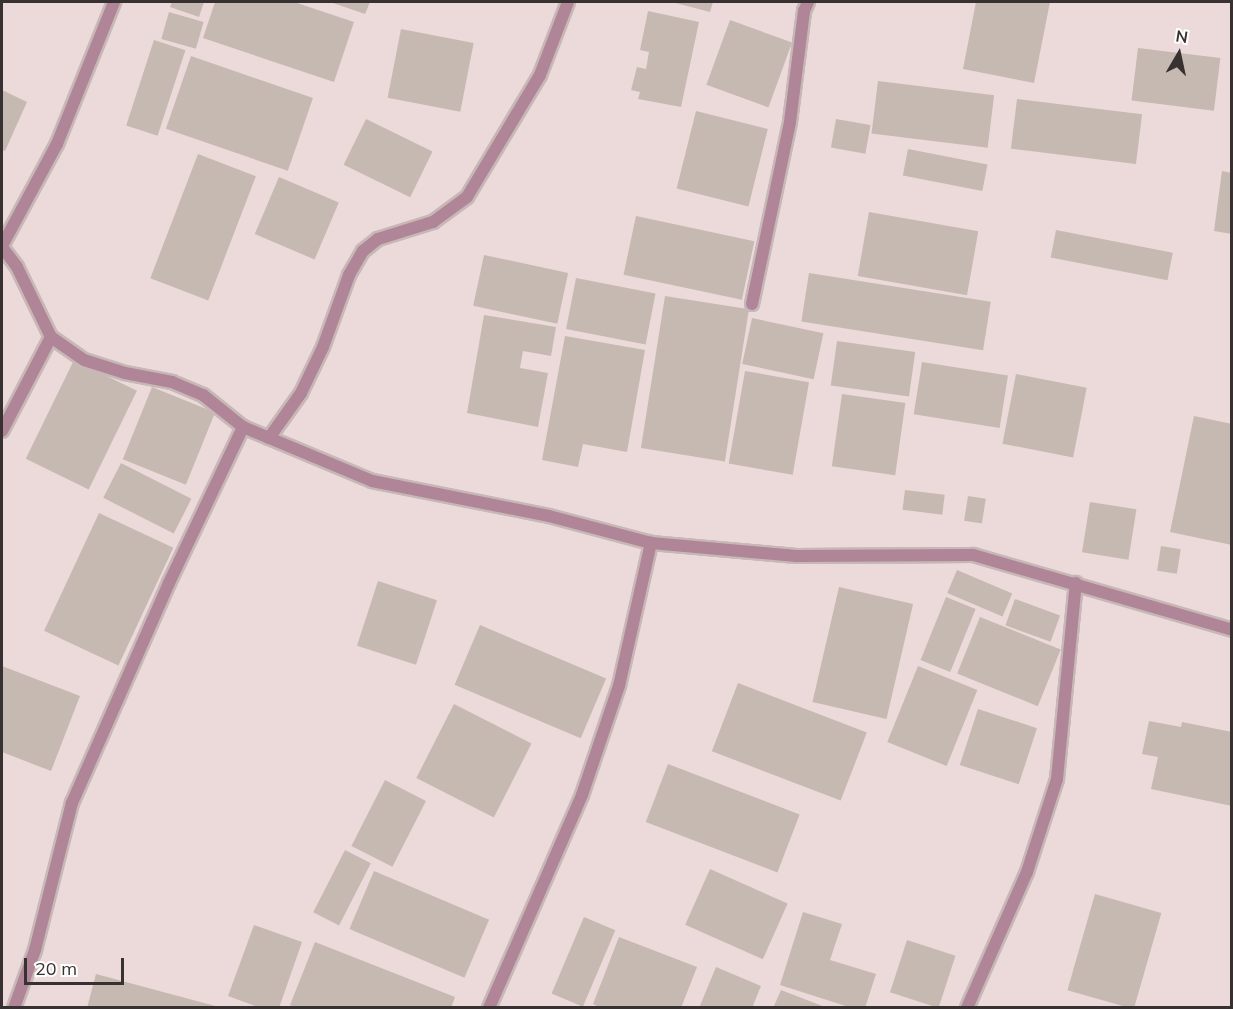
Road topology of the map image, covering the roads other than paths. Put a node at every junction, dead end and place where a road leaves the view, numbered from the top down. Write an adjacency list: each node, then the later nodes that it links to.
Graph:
1 (114, 2): 4 (street)
2 (568, 2): 9 (street)
3 (808, 2): 5 (street)
4 (2, 247): 6 (street)
5 (752, 304)
6 (51, 338): 7 (street); 8 (street)
7 (243, 427): 9 (street); 13 (street)
8 (2, 431)
9 (269, 438): 10 (street)
10 (651, 543): 11 (street); 14 (street)
11 (1076, 583): 12 (street); 15 (street)
12 (1232, 630)
13 (14, 1008)
14 (489, 1008)
15 (967, 1008)

